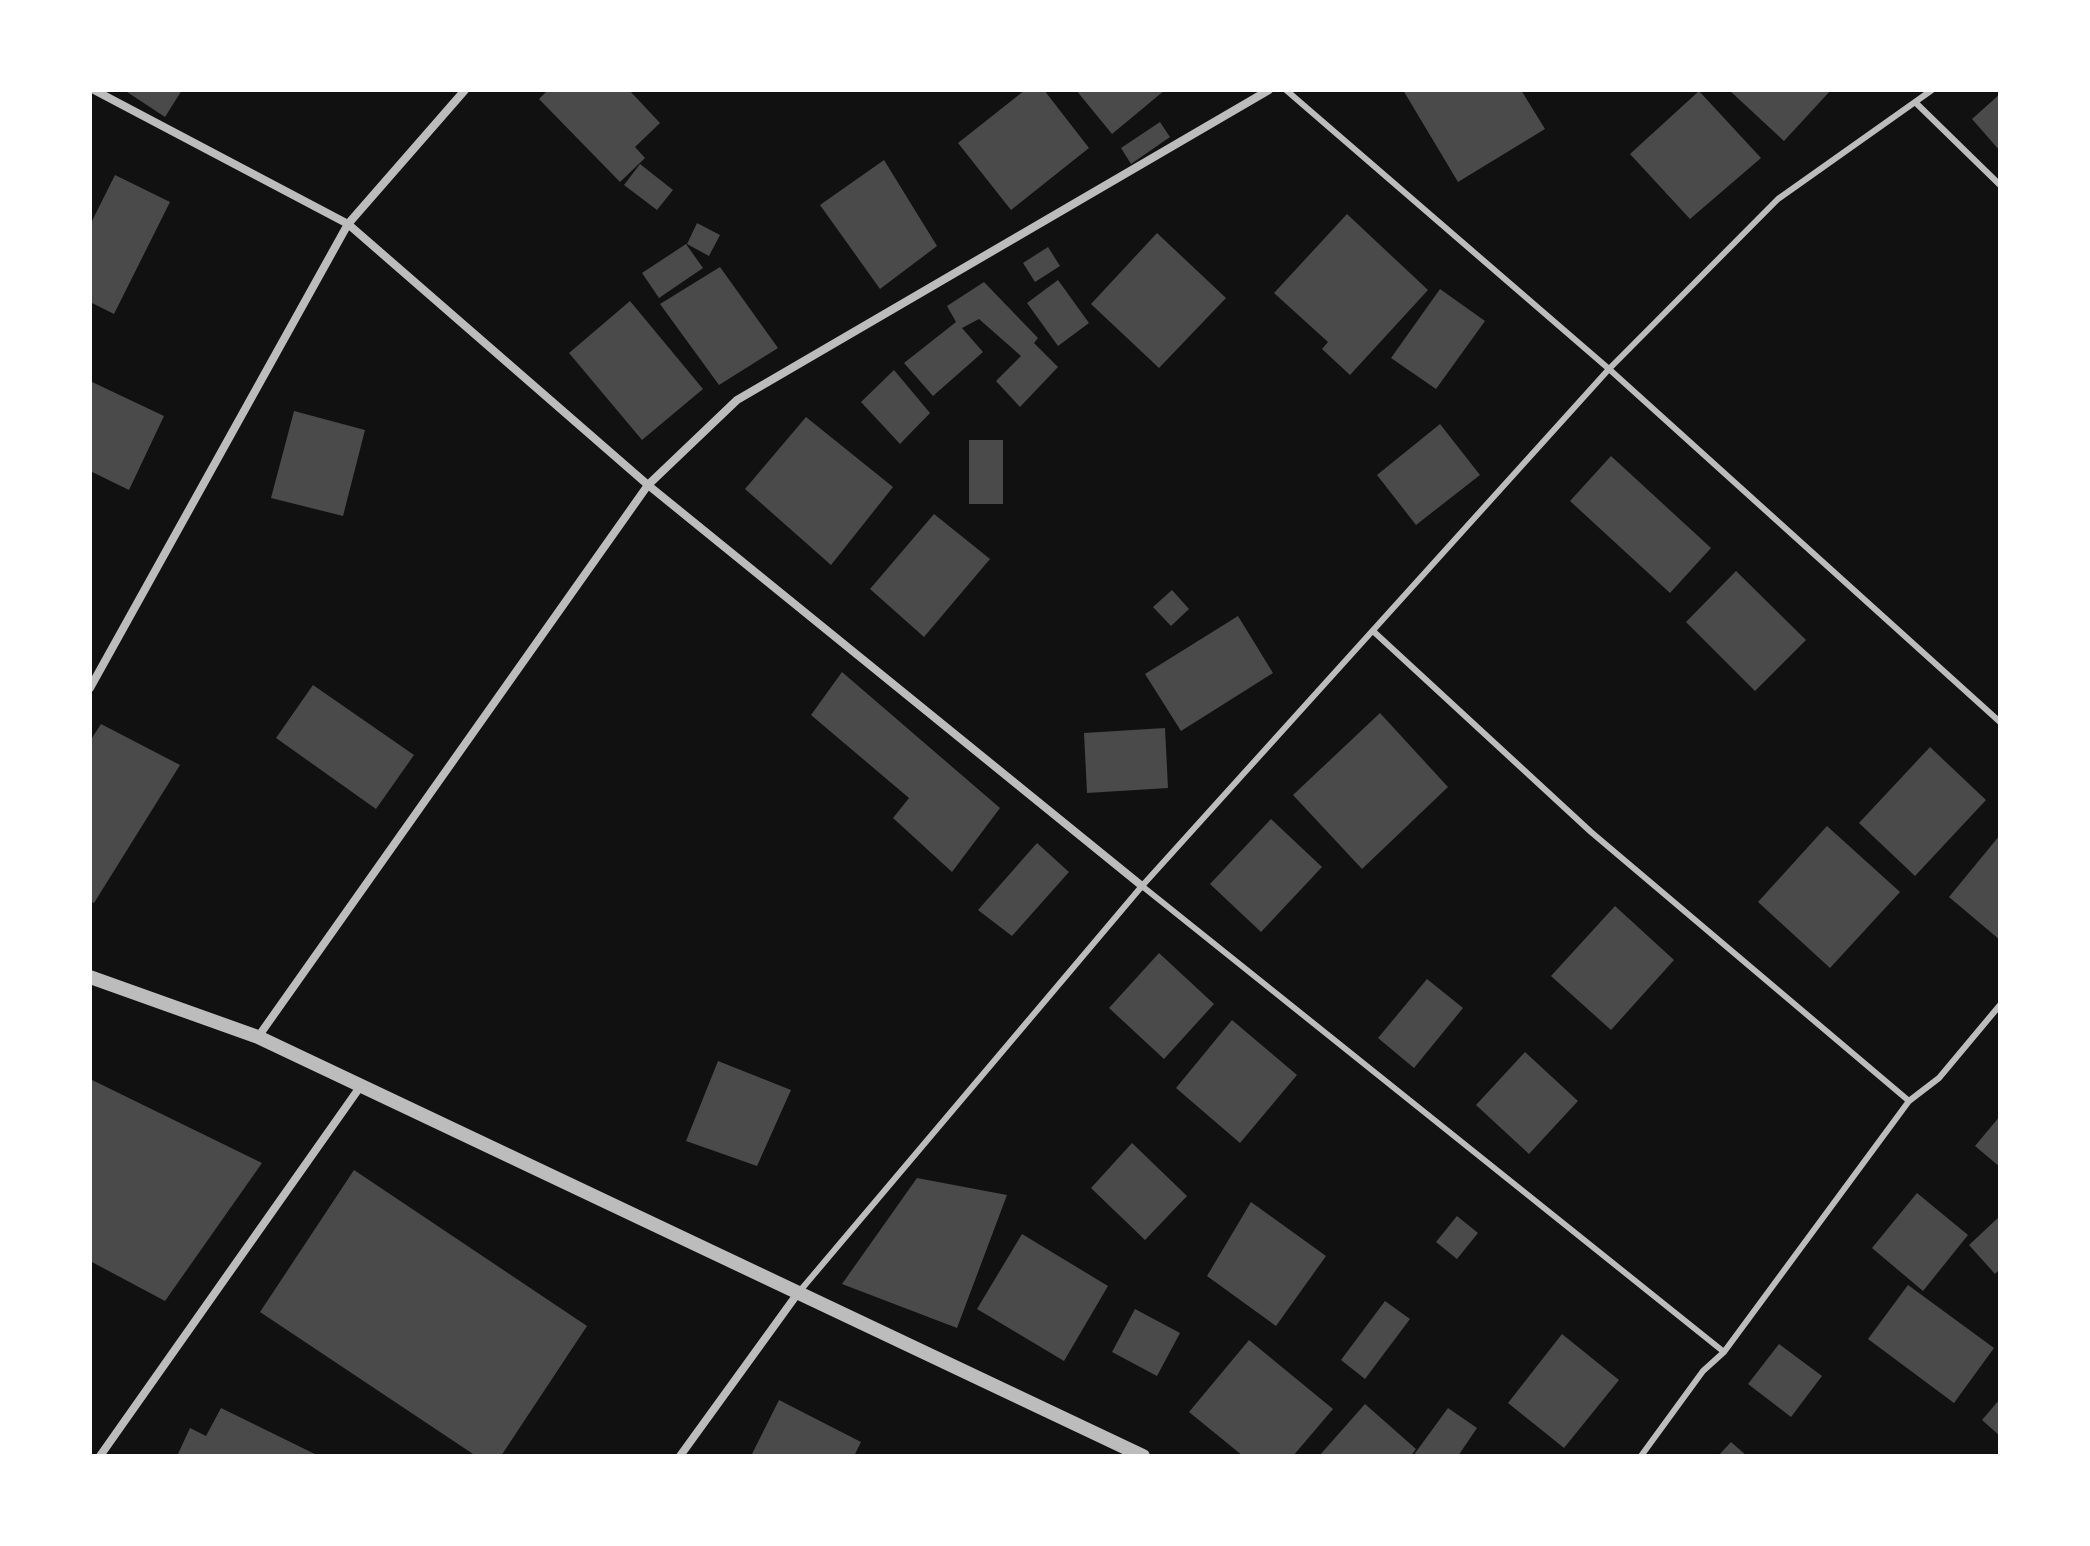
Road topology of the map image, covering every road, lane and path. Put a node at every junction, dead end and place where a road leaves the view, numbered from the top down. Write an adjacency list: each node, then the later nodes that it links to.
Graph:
1 (94, 90): 8 (street)
2 (465, 90): 8 (street)
3 (1269, 90): 10 (street)
4 (1286, 90): 9 (lane)
5 (1932, 90): 6 (lane)
6 (1915, 102): 7 (lane); 9 (lane)
7 (2000, 185)
8 (348, 224): 10 (street); 12 (street)
9 (1609, 369): 11 (lane); 13 (lane)
10 (648, 485): 14 (street); 17 (street)
11 (1373, 631): 14 (lane); 19 (lane)
12 (90, 688)
13 (2000, 722)
14 (1142, 886): 20 (lane); 21 (lane)
15 (90, 977): 17 (street)
16 (2000, 1005): 19 (lane)
17 (258, 1037): 18 (street)
18 (360, 1087): 20 (street); 22 (street)
19 (1909, 1101): 21 (lane)
20 (798, 1293): 23 (street); 24 (street)
21 (1724, 1352): 25 (lane)
22 (100, 1456)
23 (680, 1456)
24 (1143, 1456)
25 (1641, 1456)

